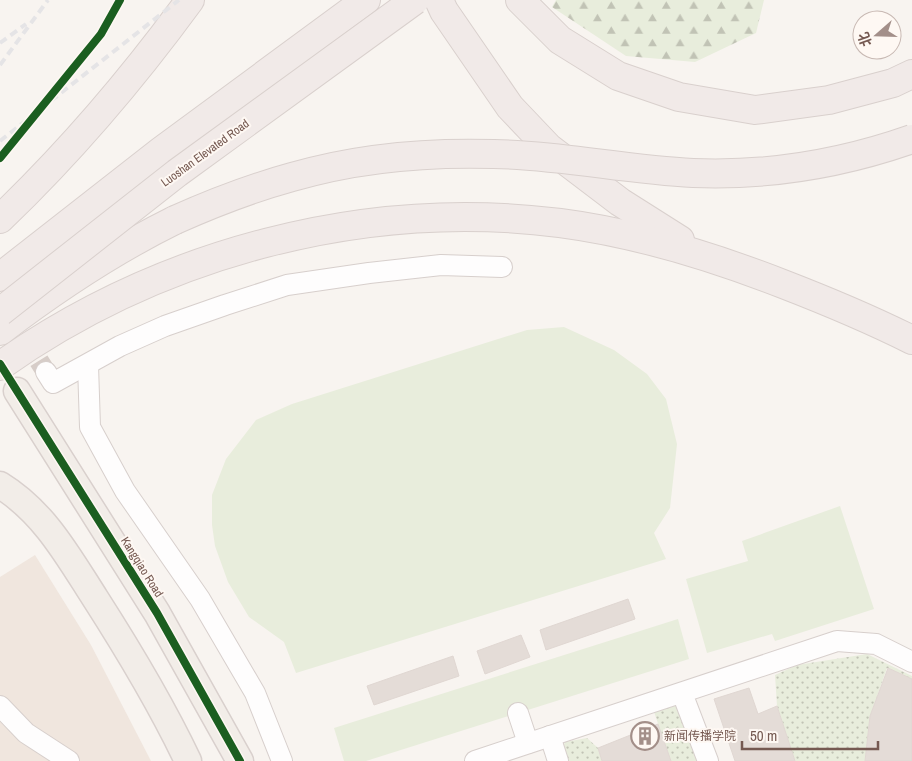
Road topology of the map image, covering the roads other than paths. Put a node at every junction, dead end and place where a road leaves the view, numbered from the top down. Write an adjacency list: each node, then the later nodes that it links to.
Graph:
1 (170, 0): 9 (highway)
2 (190, 0): 9 (highway)
3 (348, 0): 13 (main road)
4 (366, 0): 15 (highway)
5 (415, 0): 16 (highway, Luoshan Elevated Road, bridge)
6 (438, 0): 12 (highway); 17 (main road)
7 (520, 0): 8 (highway)
8 (912, 74)
9 (126, 81): 11 (highway)
10 (912, 139): 18 (highway, bridge)
11 (0, 219)
12 (722, 260): 19 (highway); 21 (highway)
13 (0, 263)
14 (502, 267): 20 (lane)
15 (0, 277)
16 (0, 312)
17 (0, 320)
18 (0, 331)
19 (912, 340)
20 (88, 365): 22 (lane); 34 (lane)
21 (0, 366)
22 (46, 372)
23 (17, 391): 33 (main road, Kangqiao Road)
24 (0, 485): 32 (main road)
25 (912, 662): 26 (lane)
26 (682, 693): 29 (lane); 37 (lane)
27 (0, 706): 31 (lane)
28 (518, 713): 30 (lane)
29 (550, 736): 30 (lane); 36 (lane)
30 (528, 744): 35 (lane)
31 (69, 761)
32 (188, 761)
33 (240, 761)
34 (282, 761)
35 (475, 761)
36 (558, 761)
37 (708, 761)

